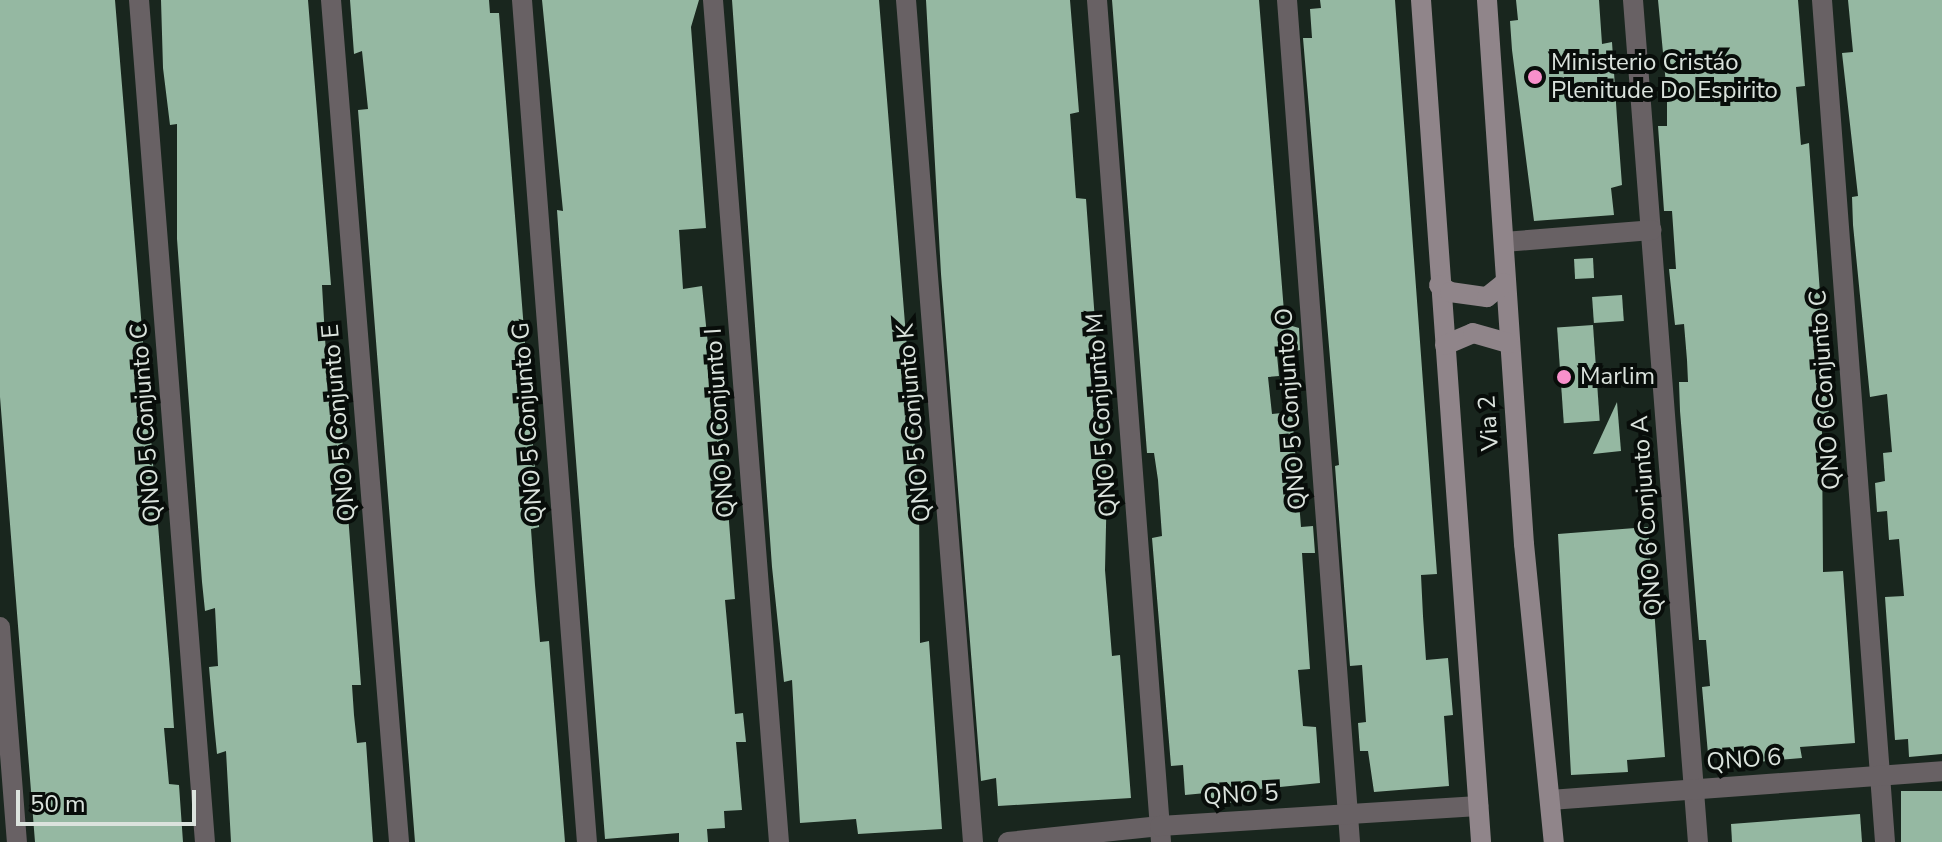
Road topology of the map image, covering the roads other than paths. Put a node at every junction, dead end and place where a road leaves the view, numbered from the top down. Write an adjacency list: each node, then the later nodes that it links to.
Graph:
1 (139, 0): 27 (street, QNO 5 Conjunto C)
2 (331, 0): 28 (street, QNO 5 Conjunto E)
3 (522, 0): 29 (street, QNO 5 Conjunto G)
4 (713, 0): 30 (street, QNO 5 Conjunto I)
5 (906, 0): 31 (street, QNO 5 Conjunto K)
6 (1097, 0): 25 (street, QNO 5 Conjunto M)
7 (1287, 0): 24 (street, QNO 5 Conjunto O)
8 (1421, 0): 15 (main road, Via 2)
9 (1487, 0): 13 (main road, Via 2)
10 (1633, 0): 12 (street, QNO 6 Conjunto A)
11 (1822, 0): 20 (street, QNO 6 Conjunto C)
12 (1652, 230): 13 (street); 21 (street, QNO 6 Conjunto A)
13 (1504, 242): 14 (main road, Via 2)
14 (1504, 283): 15 (main road); 16 (main road, Via 2)
15 (1439, 285): 17 (main road, Via 2)
16 (1509, 343): 17 (main road); 22 (main road, Via 2)
17 (1445, 345): 23 (main road, Via 2)
18 (0, 627): 26 (street)
19 (1942, 771): 20 (street, QNO 6)
20 (1880, 775): 21 (street, QNO 6); 37 (street, QNO 6 Conjunto C)
21 (1694, 790): 22 (street, QNO 6); 36 (street, QNO 6 Conjunto A)
22 (1550, 800): 35 (main road, Via 2)
23 (1478, 806): 24 (street, QNO 5); 34 (main road, Via 2)
24 (1347, 815): 25 (street, QNO 5); 33 (street, QNO 5 Conjunto O)
25 (1161, 834): 32 (street, QNO 5)
26 (17, 842)
27 (205, 842)
28 (399, 842)
29 (587, 842)
30 (779, 842)
31 (973, 842)
32 (1008, 842)
33 (1350, 842)
34 (1481, 842)
35 (1554, 842)
36 (1698, 842)
37 (1885, 842)

